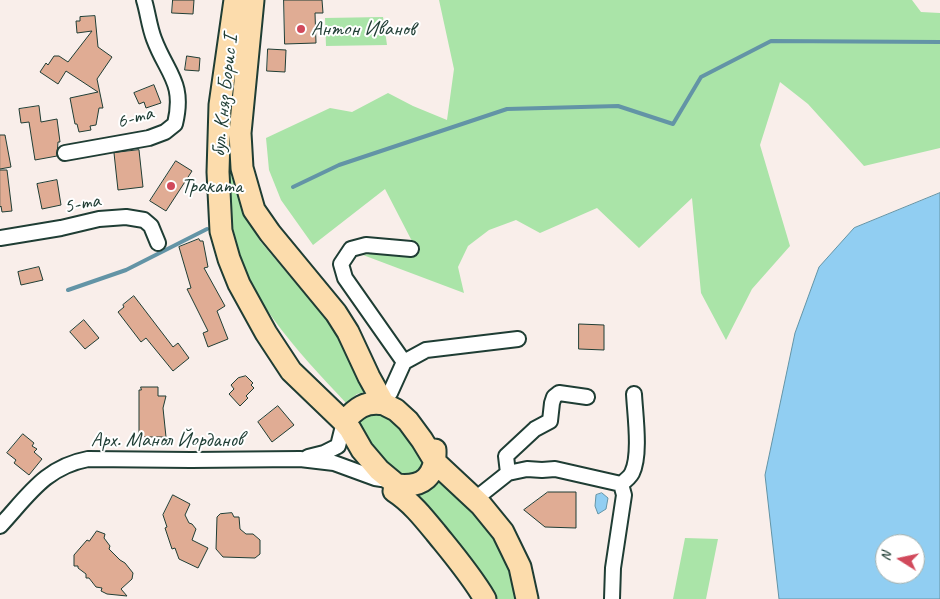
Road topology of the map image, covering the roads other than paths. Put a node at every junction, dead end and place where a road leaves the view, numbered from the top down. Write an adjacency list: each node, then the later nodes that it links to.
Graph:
1 (144, 0): 4 (street, 6-та)
2 (235, 0): 13 (highway, бул. Княз Борис I)
3 (253, 0): 10 (highway, бул. Княз Борис I)
4 (65, 153)
5 (0, 238): 6 (street, 5-та)
6 (158, 243)
7 (411, 249): 9 (street)
8 (518, 339): 9 (street)
9 (404, 362): 10 (street)
10 (383, 393): 13 (highway); 15 (highway)
11 (634, 394): 17 (street)
12 (587, 397): 16 (street)
13 (344, 422): 14 (street, Арх. Манол Йорданов); 18 (highway)
14 (300, 458): 18 (street, Арх. Манол Йорданов); 20 (street, Арх. Манол Йорданов)
15 (436, 463): 18 (highway); 19 (highway)
16 (508, 473): 17 (street); 19 (street)
17 (621, 484): 23 (street)
18 (392, 485): 21 (highway)
19 (474, 500): 22 (highway)
20 (0, 526)
21 (486, 599)
22 (527, 599)
23 (612, 599)

